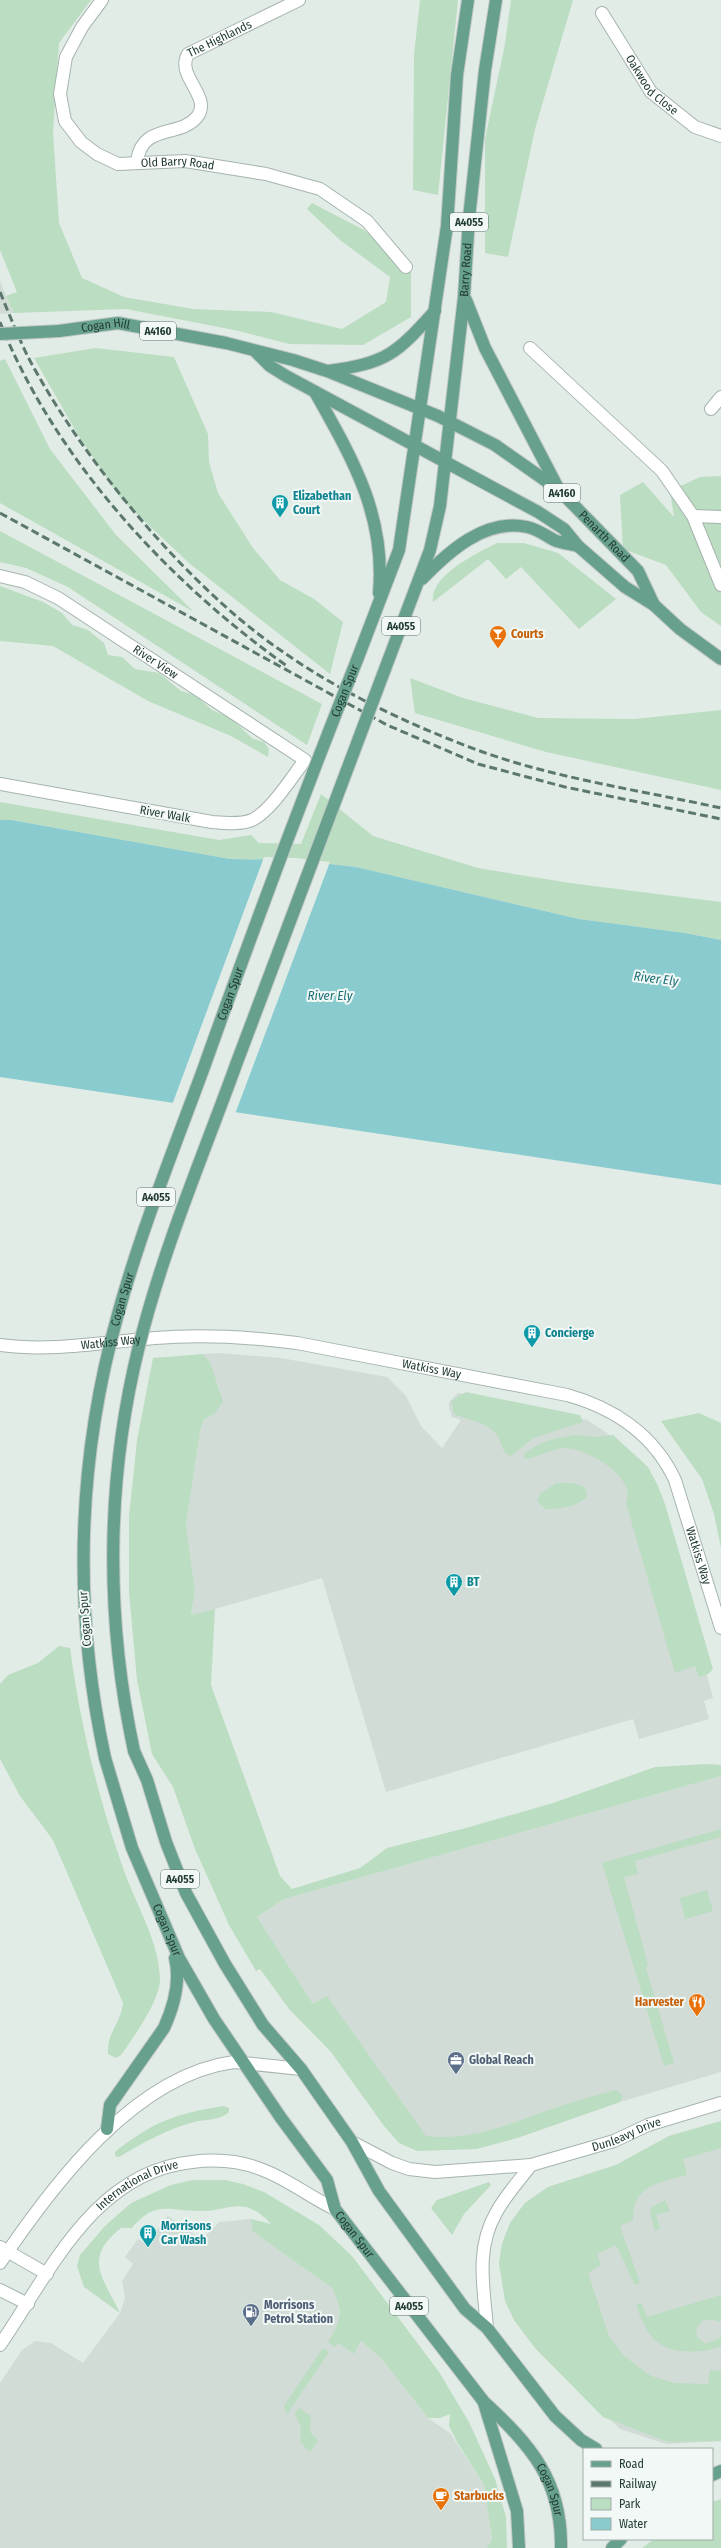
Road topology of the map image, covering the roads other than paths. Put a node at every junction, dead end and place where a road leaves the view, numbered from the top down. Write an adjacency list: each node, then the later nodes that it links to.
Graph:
1 (102, 0): 7 (street, Old Barry Road)
2 (299, 0): 7 (street, The Highlands)
3 (468, 0): 10 (main road, Barry Road / A4055)
4 (496, 0): 9 (main road, Barry Road / A4055)
5 (602, 13): 6 (street, Oakwood Close)
6 (721, 136)
7 (137, 162): 8 (street, Old Barry Road)
8 (406, 267)
9 (464, 296): 20 (main road, Barry Road / A4055); 24 (main road)
10 (435, 310): 14 (main road); 17 (main road, Barry Road / A4055)
11 (0, 334): 13 (main road, Cogan Hill / A4160, bridge)
12 (530, 348): 25 (street)
13 (256, 352): 14 (main road, Cogan Hill / A4160); 15 (main road, Cogan Hill / A4160)
14 (327, 371): 17 (main road, Cogan Hill / A4160)
15 (314, 391): 21 (main road, Cogan Hill / A4160); 31 (main road, A4055)
16 (721, 397): 18 (street)
17 (420, 408): 19 (main road, Cogan Hill / A4160); 21 (main road, Barry Road / A4055)
18 (711, 409)
19 (438, 416): 20 (main road, Penarth Road / A4160)
20 (450, 422): 23 (main road, Barry Road / A4055); 24 (main road, Penarth Road / A4160)
21 (416, 440): 22 (main road, Cogan Hill / A4160); 31 (main road, A4055)
22 (428, 453): 23 (main road, Penarth Road / A4160)
23 (445, 461): 27 (main road, Penarth Road / A4160); 29 (main road, A4055)
24 (559, 490): 32 (main road, Penarth Road / A4160)
25 (693, 516): 26 (street); 30 (street)
26 (721, 517)
27 (578, 546): 29 (main road); 32 (main road, Penarth Road / A4160)
28 (0, 576): 34 (street, River View)
29 (418, 583): 40 (main road, A4055, bridge)
30 (721, 585)
31 (379, 600): 38 (main road, Cogan Spur / A4055, bridge)
32 (654, 605): 33 (main road, Penarth Road / A4160)
33 (721, 659)
34 (305, 760): 35 (street, River Walk)
35 (0, 784)
36 (0, 1345): 37 (street, Watkiss Way)
37 (721, 1628)
38 (167, 1934): 39 (main road, Cogan Spur / A4055); 42 (main road)
39 (243, 2063): 40 (street); 42 (street); 45 (main road, Cogan Spur / A4055)
40 (301, 2069): 43 (main road, A4055)
41 (721, 2103): 44 (street, Dunleavy Drive)
42 (107, 2129): 46 (street)
43 (352, 2142): 44 (street, Dunleavy Drive); 51 (main road, A4055)
44 (531, 2165): 51 (street)
45 (335, 2209): 48 (street, International Drive); 53 (main road, Cogan Spur / A4055)
46 (4, 2250): 47 (street); 48 (street)
47 (0, 2263)
48 (46, 2274): 50 (street, International Drive)
49 (0, 2290): 50 (street)
50 (28, 2304): 52 (street, International Drive)
51 (487, 2328): 54 (main road, A4055)
52 (0, 2345)
53 (484, 2402): 56 (main road); 57 (main road, Cogan Spur / A4055)
54 (594, 2448)
55 (620, 2540): 58 (main road)
56 (519, 2548)
57 (561, 2548)
58 (612, 2548)

